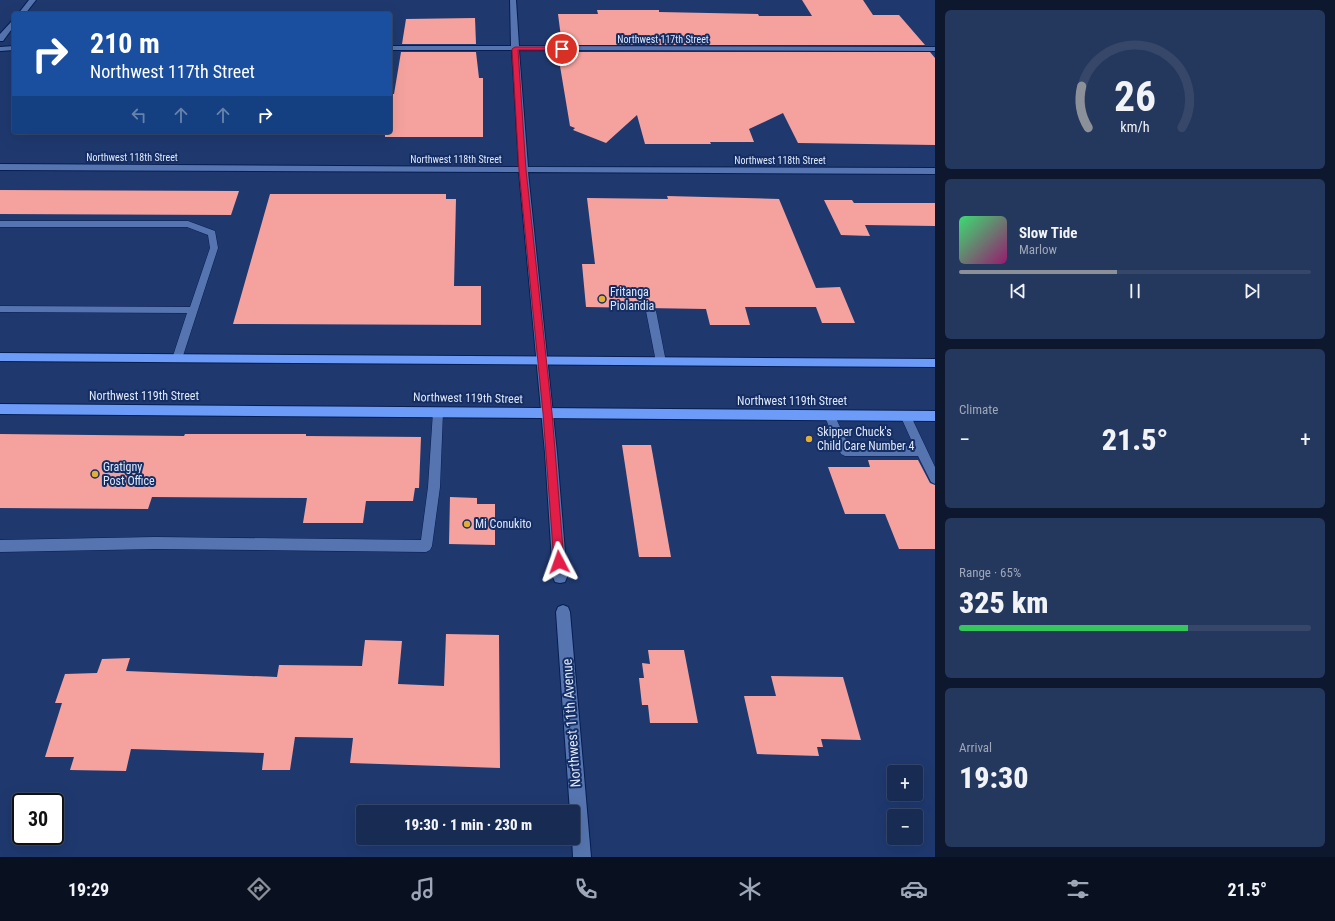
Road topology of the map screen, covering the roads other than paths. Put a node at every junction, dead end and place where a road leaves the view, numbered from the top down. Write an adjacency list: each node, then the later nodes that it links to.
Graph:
1 (33, 0): 3 (street)
2 (513, 0): 9 (street)
3 (23, 12)
4 (12, 24): 5 (street)
5 (0, 39)
6 (12, 48): 8 (street)
7 (392, 48): 9 (street, Northwest 117th Street)
8 (0, 49)
9 (515, 49): 10 (street, Northwest 117th Street); 12 (street)
10 (935, 49)
11 (0, 167): 12 (street, Northwest 118th Street)
12 (523, 170): 13 (street, Northwest 118th Street); 20 (street)
13 (935, 171)
14 (0, 224): 16 (lane)
15 (0, 309): 16 (lane)
16 (193, 310): 19 (lane)
17 (651, 311): 21 (lane)
18 (0, 357): 19 (highway)
19 (176, 359): 20 (highway)
20 (541, 362): 21 (highway); 25 (street)
21 (661, 362): 22 (highway)
22 (935, 363)
23 (0, 409): 24 (highway, Northwest 119th Street)
24 (438, 412): 25 (highway, Northwest 119th Street); 31 (lane)
25 (547, 413): 26 (highway, Northwest 119th Street); 32 (street)
26 (829, 415): 27 (highway, Northwest 119th Street); 29 (lane)
27 (904, 415): 28 (highway, Northwest 119th Street); 29 (lane)
28 (935, 416)
29 (922, 451): 30 (lane)
30 (935, 479)
31 (0, 546)
32 (560, 577)
33 (563, 612): 34 (street, Northwest 11th Avenue)
34 (582, 857)

